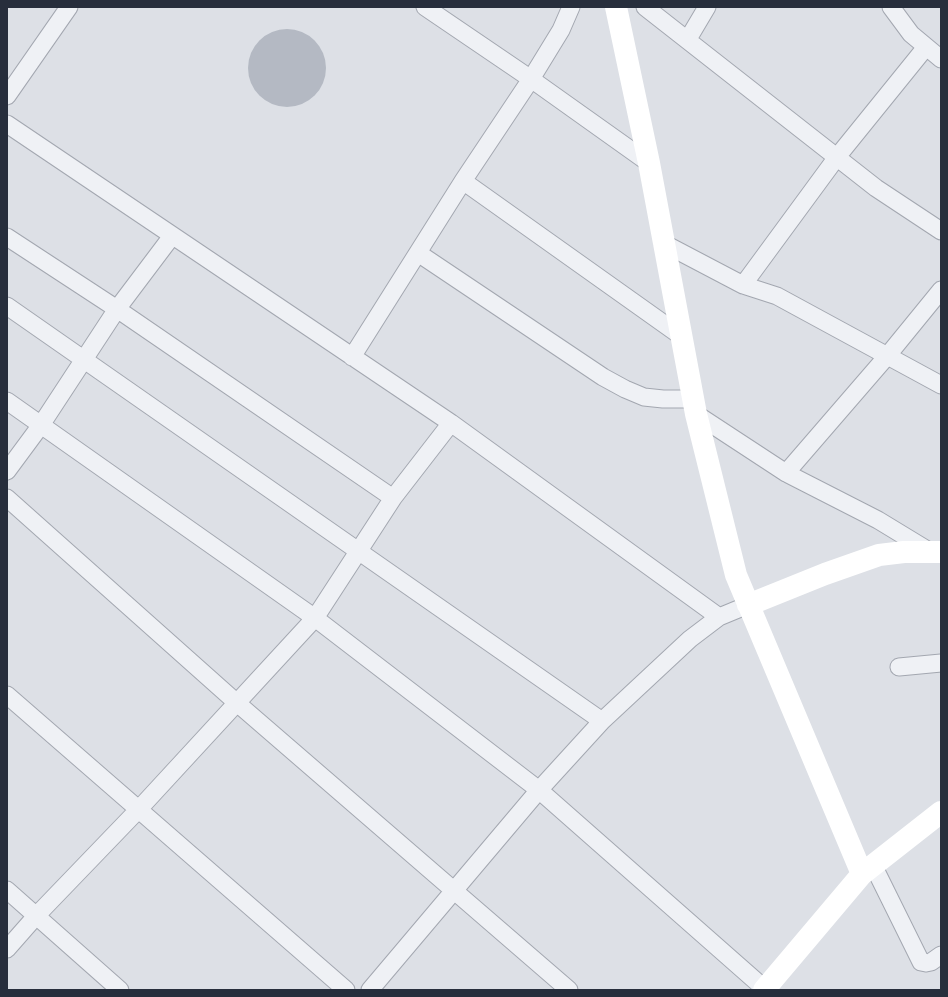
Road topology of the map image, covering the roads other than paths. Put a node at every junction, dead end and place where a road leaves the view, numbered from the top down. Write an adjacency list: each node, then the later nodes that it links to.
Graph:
1 (425, 7): 11 (street)
2 (571, 7): 11 (street)
3 (616, 7): 15 (street)
4 (645, 7): 8 (street)
5 (707, 7): 8 (street)
6 (891, 7): 9 (street)
7 (64, 9): 12 (street)
8 (688, 39): 14 (street)
9 (926, 47): 10 (street); 14 (street)
10 (941, 59)
11 (531, 79): 15 (street); 16 (street)
12 (7, 96)
13 (7, 124): 18 (street)
14 (837, 157): 17 (street); 22 (street)
15 (649, 163): 20 (street)
16 (463, 180): 21 (street); 26 (street)
17 (941, 231)
18 (172, 236): 25 (street); 28 (street)
19 (7, 237): 25 (street)
20 (663, 243): 22 (street); 26 (street)
21 (418, 253): 28 (street); 32 (street)
22 (743, 285): 27 (street)
23 (941, 290): 27 (street)
24 (7, 306): 29 (street)
25 (116, 309): 29 (street); 38 (street)
26 (681, 336): 32 (street)
27 (888, 355): 30 (street); 36 (street)
28 (352, 357): 33 (street)
29 (83, 359): 34 (street); 39 (street)
30 (941, 386)
31 (7, 401): 34 (street)
32 (694, 406): 36 (street); 41 (street)
33 (452, 424): 38 (street); 42 (street)
34 (41, 425): 35 (street); 43 (street)
35 (7, 471)
36 (786, 473): 40 (street)
37 (7, 498): 47 (street)
38 (393, 498): 39 (street)
39 (360, 551): 43 (street); 48 (street)
40 (935, 551): 41 (street)
41 (748, 605): 42 (street); 52 (street)
42 (719, 617): 48 (street)
43 (315, 618): 47 (street); 49 (street)
44 (941, 664): 45 (street)
45 (899, 667)
46 (7, 695): 50 (street)
47 (237, 703): 50 (street); 54 (street)
48 (602, 721): 49 (street)
49 (539, 790): 54 (street); 62 (street)
50 (139, 810): 55 (street); 59 (street)
51 (941, 812): 52 (street)
52 (868, 869): 57 (street); 62 (street)
53 (7, 890): 55 (street)
54 (455, 891): 60 (street); 61 (street)
55 (36, 916): 56 (street); 58 (street)
56 (7, 949)
57 (941, 955)
58 (120, 990)
59 (346, 990)
60 (370, 990)
61 (569, 990)
62 (765, 990)

